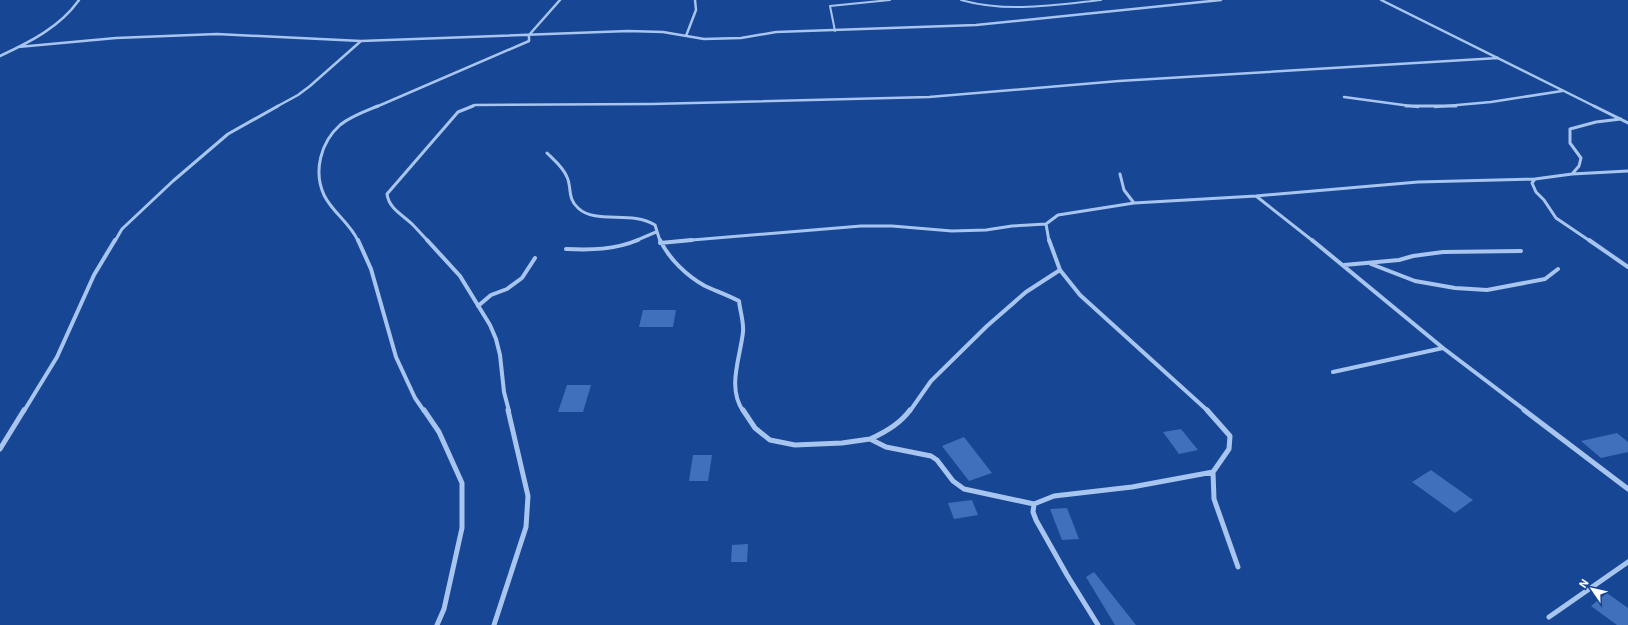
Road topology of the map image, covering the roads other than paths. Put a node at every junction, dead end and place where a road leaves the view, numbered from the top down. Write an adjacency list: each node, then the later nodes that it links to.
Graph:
1 (79, 0): 13 (street)
2 (560, 0): 10 (street)
3 (694, 0): 11 (street)
4 (890, 0): 9 (lane)
5 (961, 0): 6 (lane)
6 (1101, 0)
7 (1221, 0): 9 (street)
8 (1381, 0): 15 (street)
9 (835, 31): 11 (street)
10 (530, 35): 11 (street); 12 (street); 49 (street)
11 (686, 36)
12 (361, 40): 13 (street); 42 (street)
13 (18, 47): 14 (street)
14 (0, 56)
15 (1498, 58): 16 (street); 38 (street)
16 (1562, 91): 17 (street); 18 (street)
17 (1344, 98)
18 (1621, 119): 19 (street); 23 (street)
19 (1628, 123)
20 (548, 153): 28 (street)
21 (1628, 171): 23 (street)
22 (1120, 174): 26 (street)
23 (1572, 174): 24 (street)
24 (1535, 179): 25 (street); 35 (street)
25 (1256, 196): 26 (street); 34 (street)
26 (1134, 203): 27 (street)
27 (1046, 224): 29 (street); 37 (street)
28 (656, 232): 29 (street); 30 (street)
29 (660, 243): 41 (street)
30 (566, 249)
31 (1521, 251): 33 (street)
32 (535, 258): 38 (street)
33 (1371, 264): 34 (street); 36 (street)
34 (1343, 265): 39 (street)
35 (1628, 267)
36 (1558, 269)
37 (1060, 270): 41 (street); 43 (street)
38 (478, 306): 50 (street)
39 (1443, 348): 40 (street); 44 (street)
40 (1333, 372)
41 (870, 439): 45 (street)
42 (0, 449)
43 (1213, 472): 45 (street); 47 (street)
44 (1628, 489)
45 (1034, 504): 51 (street)
46 (1628, 562): 48 (street)
47 (1238, 567)
48 (1549, 616)
49 (437, 625)
50 (494, 625)
51 (1098, 625)

